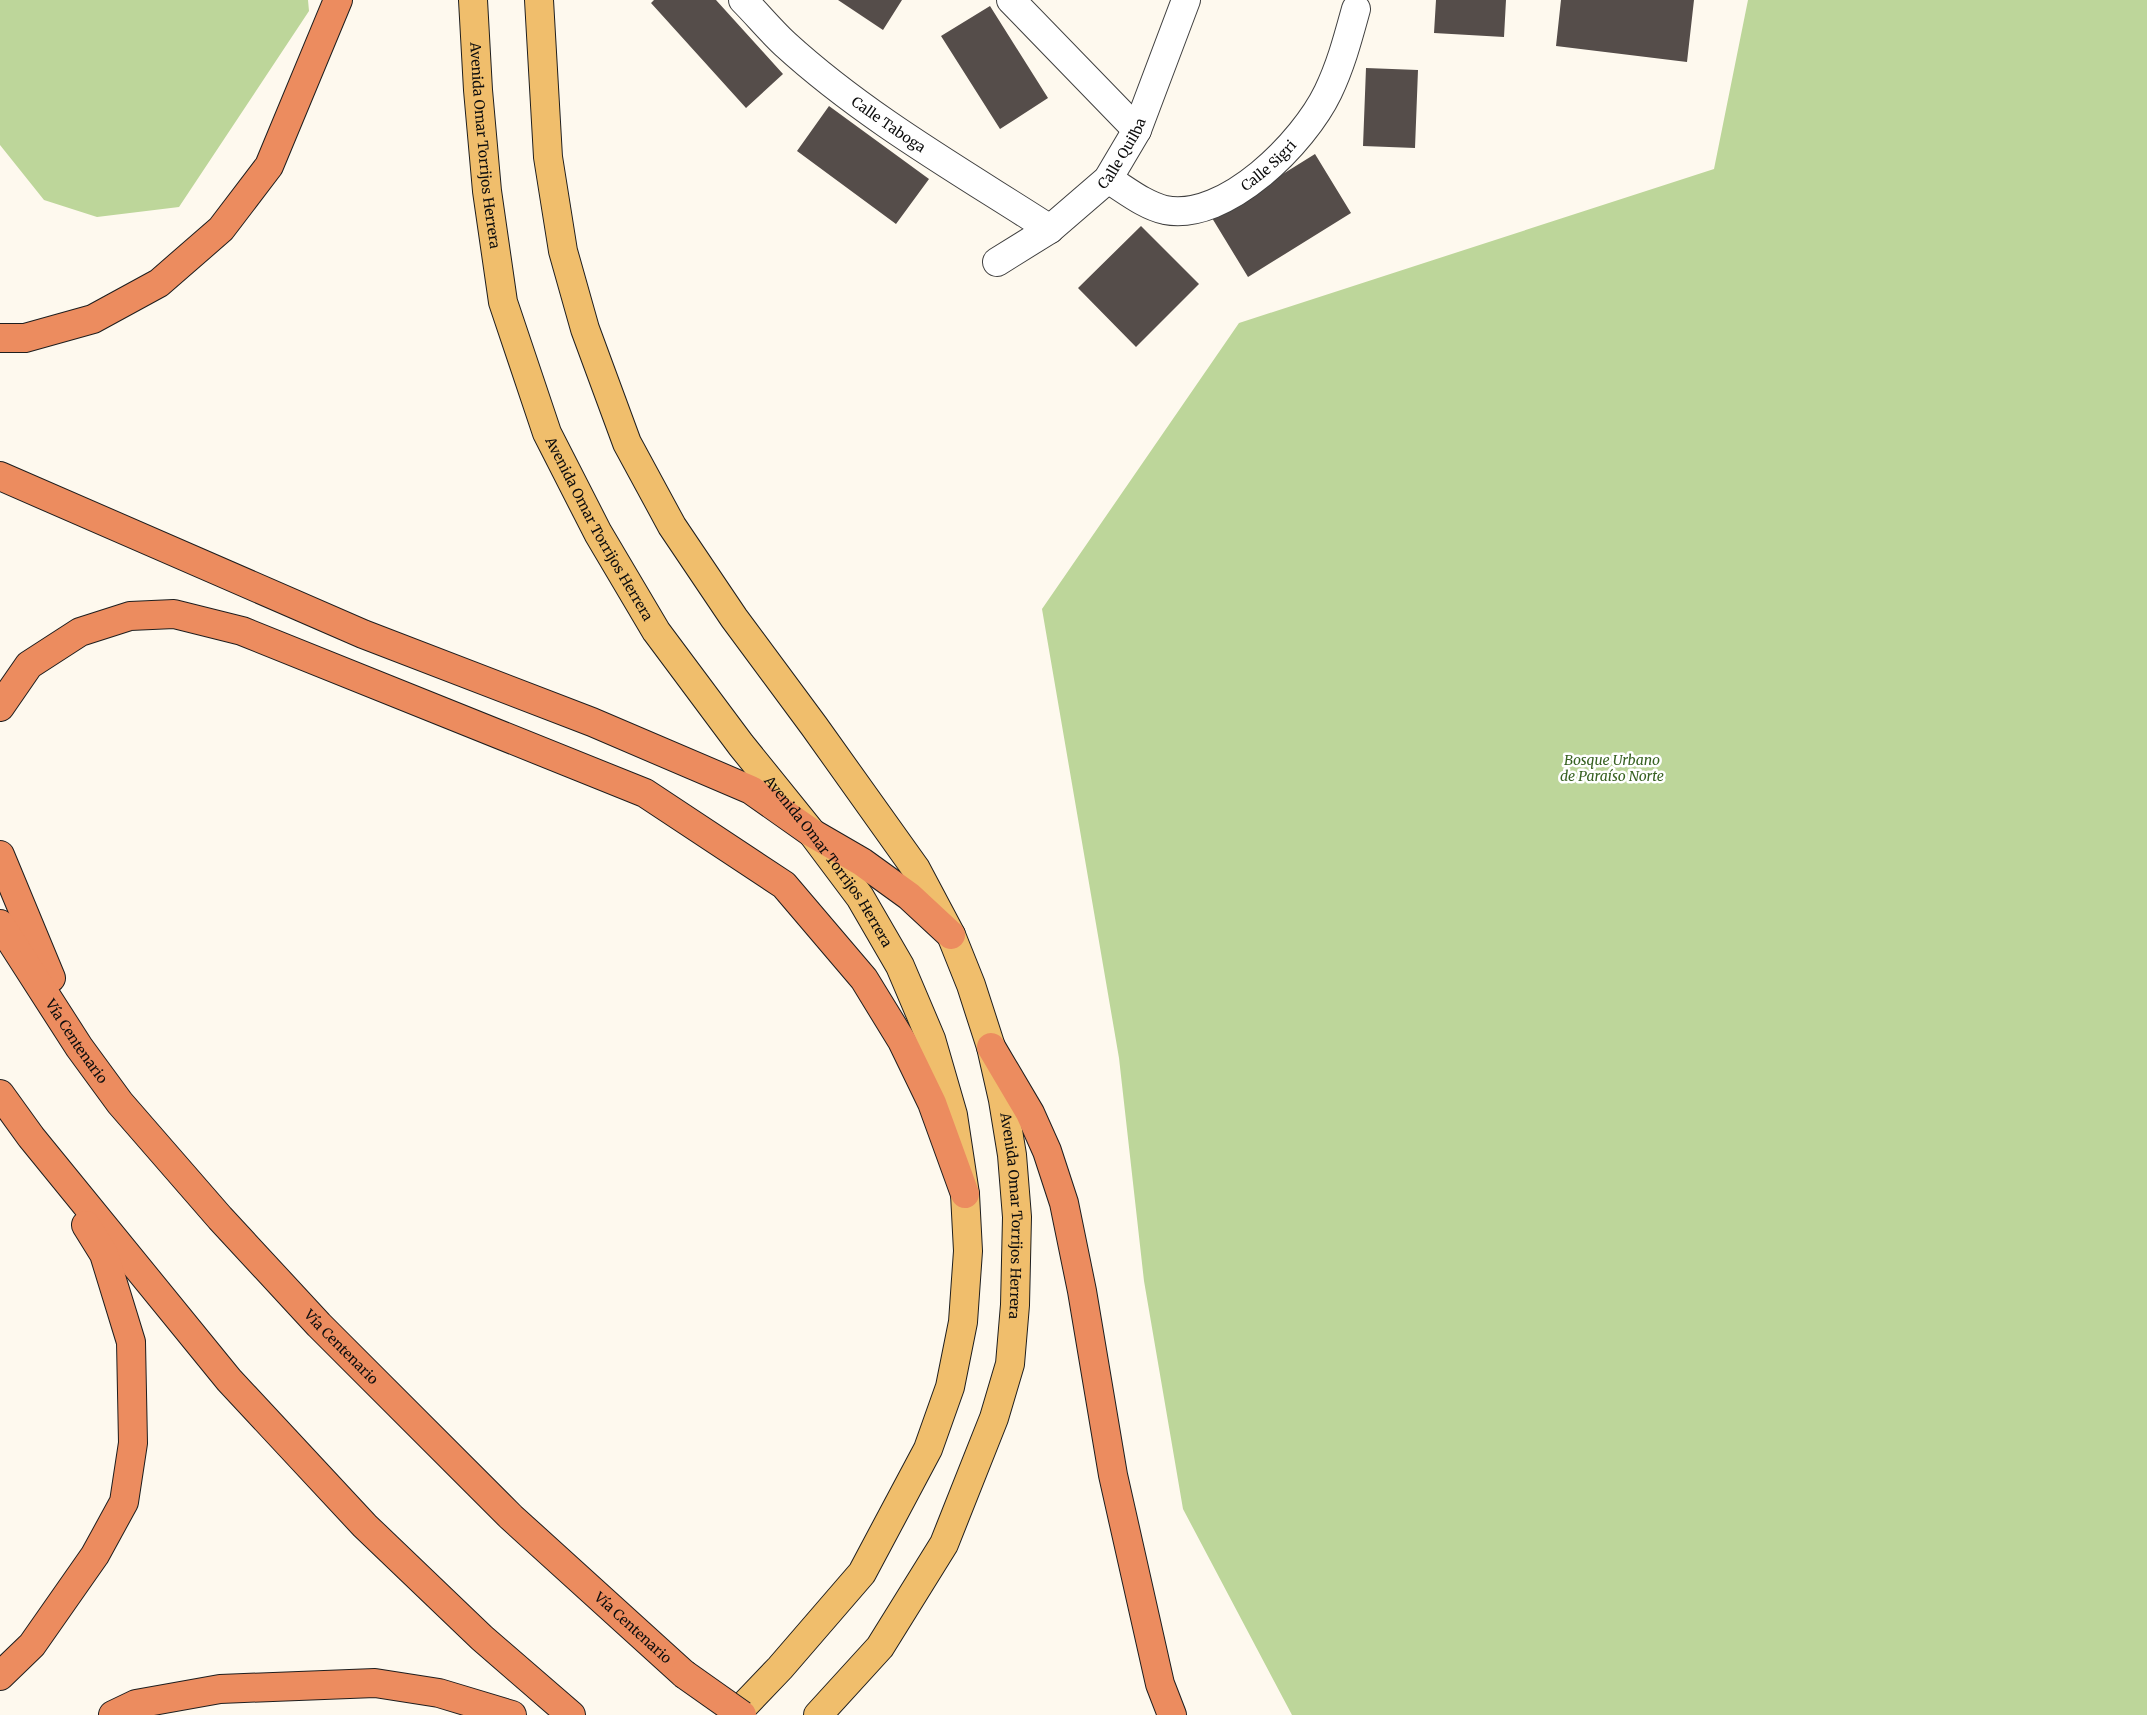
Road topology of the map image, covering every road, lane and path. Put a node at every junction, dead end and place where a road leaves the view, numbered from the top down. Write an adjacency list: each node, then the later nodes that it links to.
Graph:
1 (338, 0): 12 (highway)
2 (473, 0): 15 (main road, Avenida Omar Torrijos Herrera)
3 (540, 0): 18 (main road, Avenida Omar Torrijos Herrera)
4 (743, 0): 10 (street, Calle Taboga)
5 (1011, 0): 8 (street)
6 (1186, 0): 8 (street, Calle Quilba)
7 (1356, 9): 9 (street, Calle Sigri)
8 (1137, 130): 9 (street, Calle Quilba)
9 (1108, 179): 10 (street, Calle Quilba)
10 (1050, 230): 11 (street, Calle Quilba)
11 (997, 262)
12 (0, 338)
13 (0, 476): 15 (highway)
14 (0, 707): 23 (highway)
15 (812, 833): 18 (highway); 23 (main road, Avenida Omar Torrijos Herrera)
16 (0, 855): 19 (highway)
17 (0, 924): 19 (highway, Vía Centenario)
18 (950, 935): 20 (main road, Avenida Omar Torrijos Herrera)
19 (80, 1046): 29 (highway, Vía Centenario, bridge)
20 (991, 1047): 30 (main road, Avenida Omar Torrijos Herrera); 31 (highway)
21 (0, 1094): 22 (highway)
22 (31, 1137): 24 (highway); 27 (highway)
23 (965, 1194): 28 (main road, Avenida Omar Torrijos Herrera)
24 (0, 1676)
25 (113, 1715): 26 (highway)
26 (512, 1715)
27 (571, 1715)
28 (735, 1715)
29 (742, 1715)
30 (818, 1715)
31 (1172, 1715)

